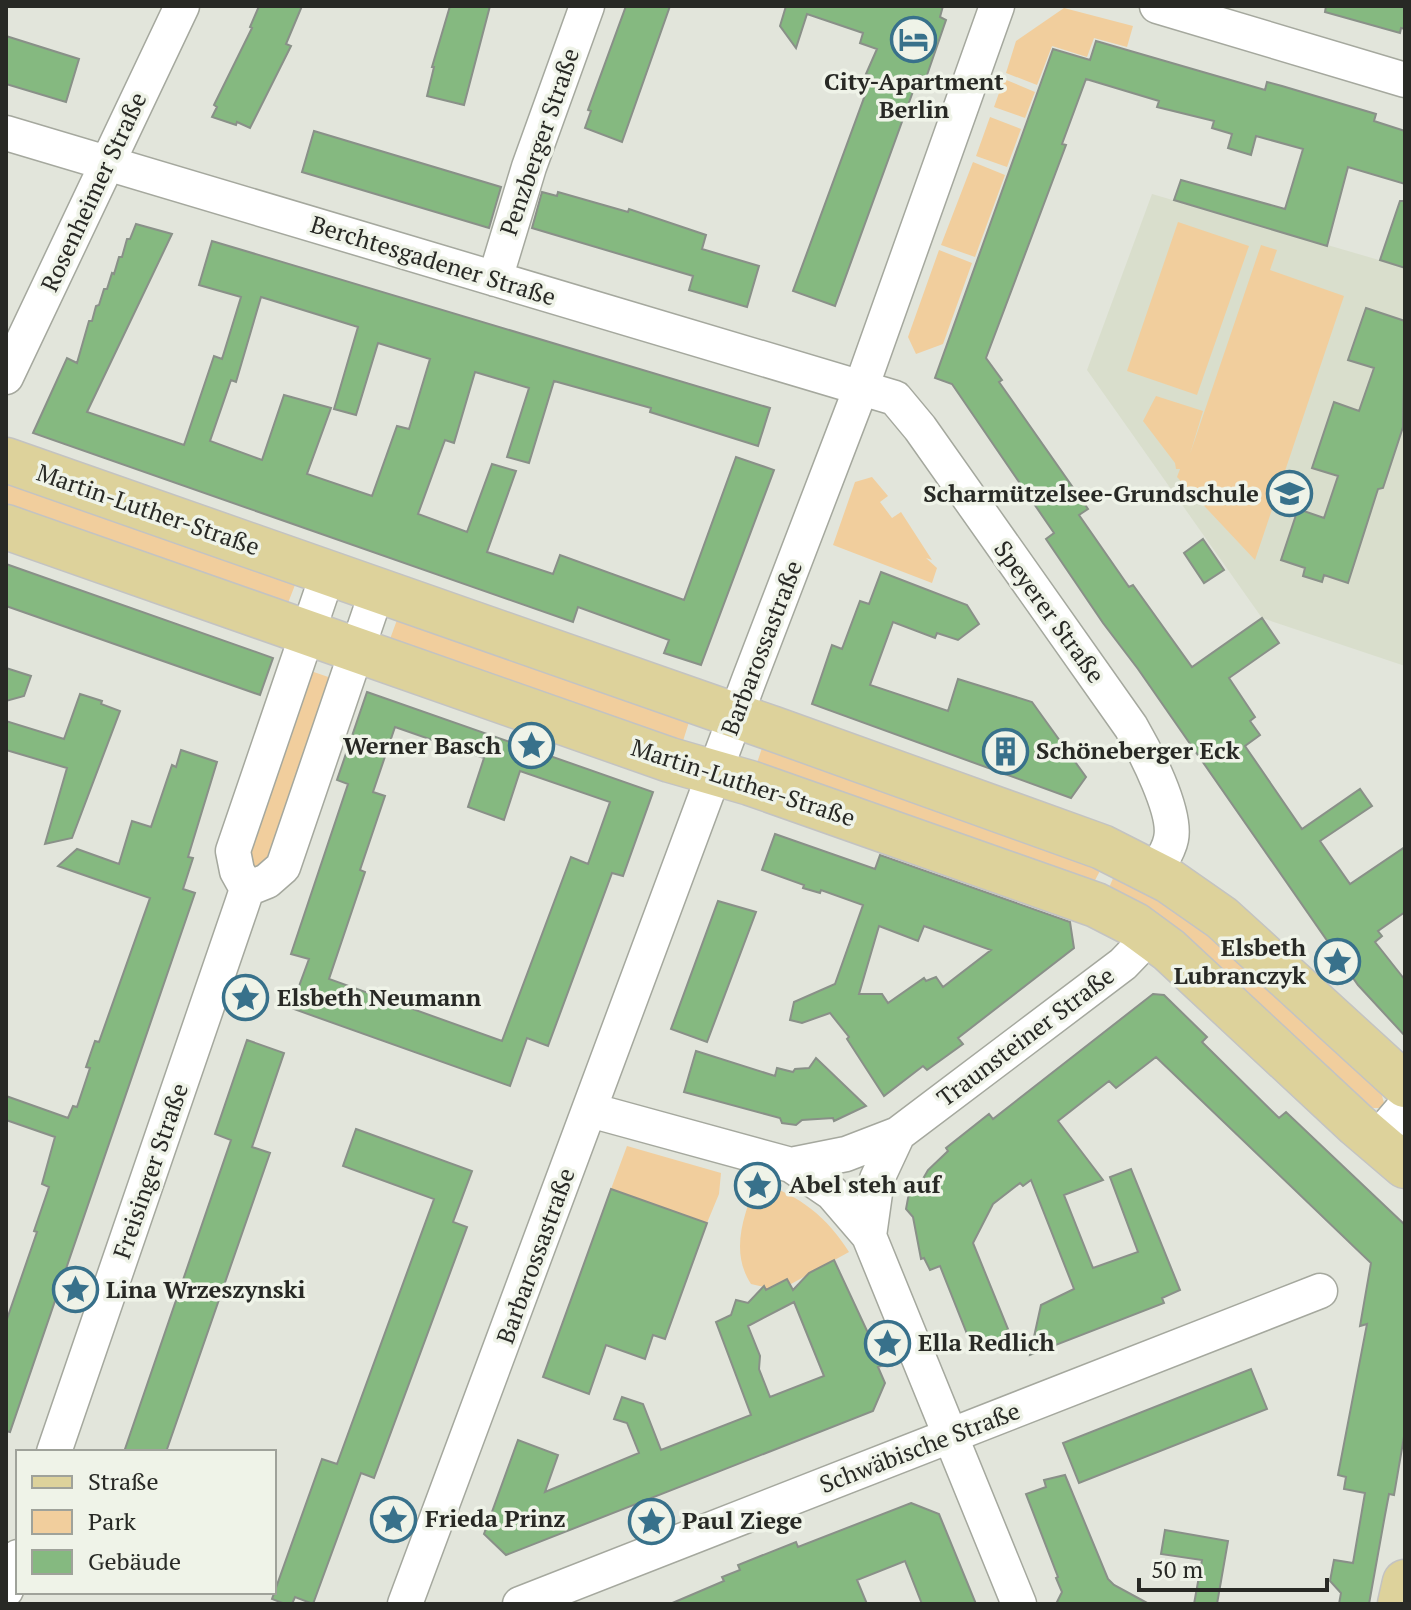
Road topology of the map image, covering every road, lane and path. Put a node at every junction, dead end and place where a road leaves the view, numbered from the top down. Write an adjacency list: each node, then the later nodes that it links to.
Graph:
1 (182, 6): 7 (street, Rosenheimer Straße)
2 (587, 6): 8 (street, Penzberger Straße)
3 (997, 6): 10 (street, Barbarossastraße)
4 (1157, 6): 5 (street)
5 (1405, 80)
6 (6, 133): 7 (street, Berchtesgadener Straße)
7 (108, 164): 8 (street, Berchtesgadener Straße); 9 (street, Rosenheimer Straße)
8 (495, 279): 10 (street, Berchtesgadener Straße)
9 (6, 377)
10 (861, 388): 17 (street, Barbarossastraße); 19 (street, Speyerer Straße)
11 (6, 460): 13 (main road, Martin-Luther-Straße)
12 (6, 527): 15 (main road, Martin-Luther-Straße)
13 (328, 573): 14 (main road, Martin-Luther-Straße); 15 (street)
14 (377, 591): 16 (street); 17 (main road, Martin-Luther-Straße)
15 (308, 633): 16 (main road, Martin-Luther-Straße); 20 (street)
16 (357, 650): 18 (main road, Martin-Luther-Straße); 20 (street)
17 (735, 716): 18 (street, Barbarossastraße); 19 (main road, Martin-Luther-Straße)
18 (714, 773): 21 (main road, Martin-Luther-Straße); 24 (street, Barbarossastraße)
19 (1155, 873): 22 (main road, Martin-Luther-Straße)
20 (247, 889): 31 (street, Freisinger Straße)
21 (1151, 935): 25 (street, Traunsteiner Straße); 26 (main road, Martin-Luther-Straße)
22 (1405, 1085)
23 (1405, 1106): 26 (street)
24 (590, 1110): 27 (street, Traunsteiner Straße); 37 (street, Barbarossastraße)
25 (898, 1134): 27 (street, Traunsteiner Straße); 28 (street, Traunsteiner Straße)
26 (1390, 1153)
27 (791, 1165): 28 (street)
28 (869, 1236): 30 (street)
29 (1320, 1291): 30 (street, Schwäbische Straße)
30 (951, 1436): 38 (street, Schwäbische Straße); 39 (street)
31 (55, 1450)
32 (16, 1562): 34 (street)
33 (1405, 1582): 40 (main road)
34 (6, 1590)
35 (6, 1599): 36 (street)
36 (18, 1604)
37 (405, 1604)
38 (520, 1604)
39 (1019, 1604)
40 (1400, 1604)

